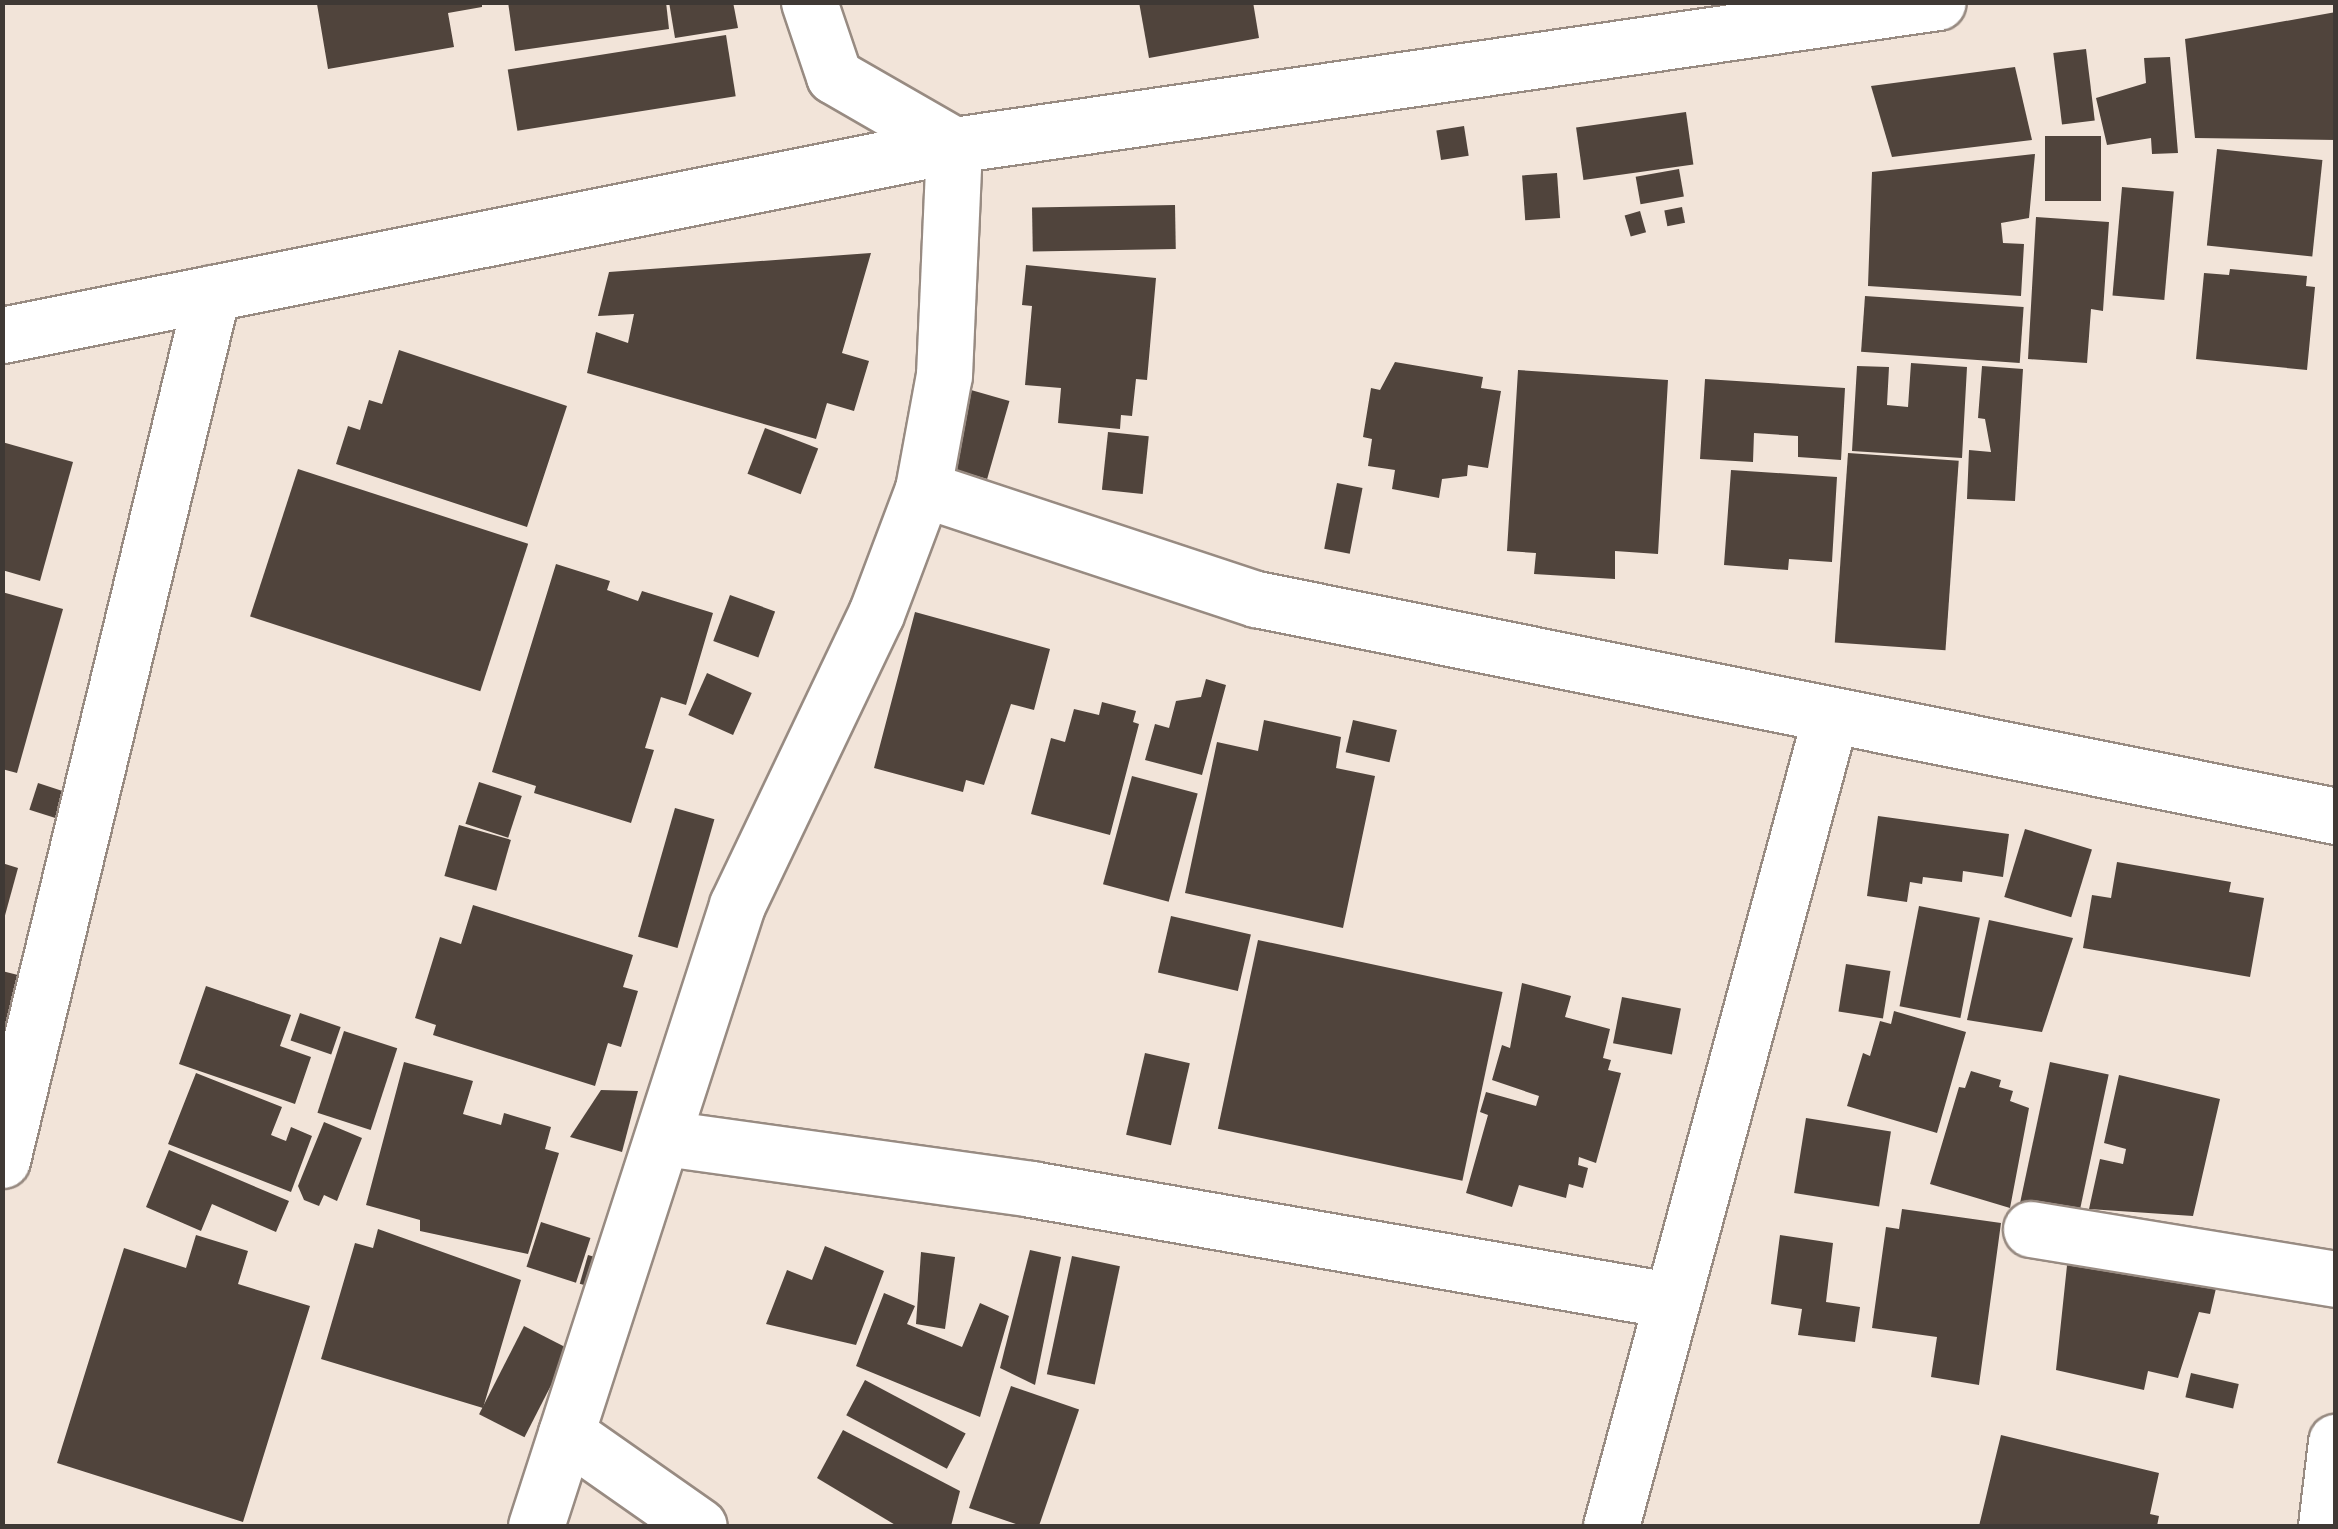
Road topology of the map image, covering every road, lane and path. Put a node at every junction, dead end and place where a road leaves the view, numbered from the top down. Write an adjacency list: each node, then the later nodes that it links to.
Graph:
1 (809, 2): 3 (street)
2 (1938, 2): 3 (street)
3 (954, 145): 4 (street); 6 (street)
4 (212, 294): 5 (street); 10 (street)
5 (2, 335)
6 (923, 488): 7 (street); 9 (street)
7 (1830, 718): 8 (street); 13 (street)
8 (2336, 816)
9 (666, 1138): 13 (street); 14 (street)
10 (2, 1160)
11 (2031, 1229): 12 (street)
12 (2336, 1279)
13 (1668, 1300): 18 (street)
14 (566, 1432): 16 (street); 17 (street)
15 (2336, 1442): 19 (street)
16 (536, 1526)
17 (698, 1526)
18 (1611, 1526)
19 (2326, 1526)

